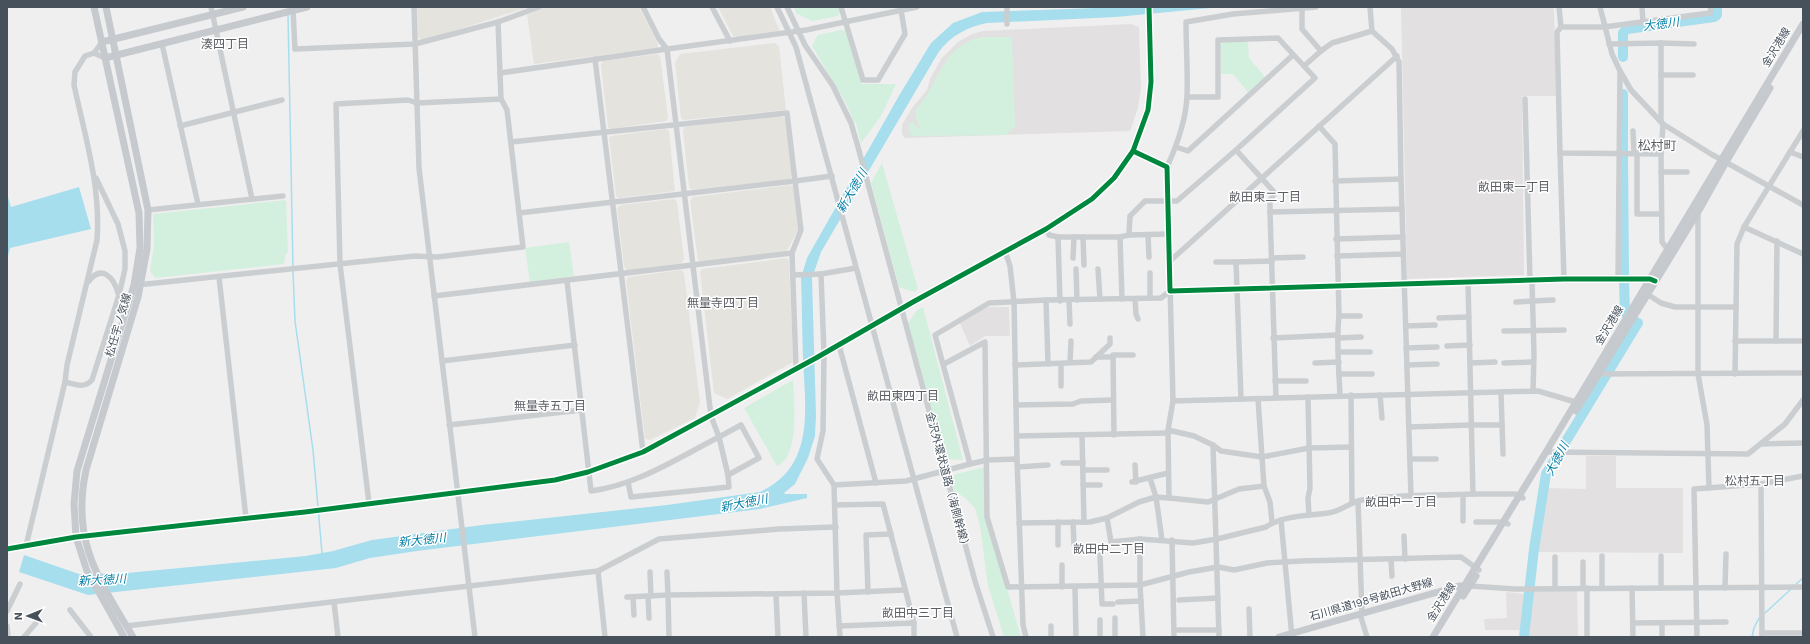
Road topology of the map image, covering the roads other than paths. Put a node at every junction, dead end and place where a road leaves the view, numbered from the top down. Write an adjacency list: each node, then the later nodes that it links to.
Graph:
1 (94, 7): 40 (main road, 松任宇ノ気線)
2 (106, 7): 38 (main road, 松任宇ノ気線)
3 (211, 7): 25 (street)
4 (243, 7): 25 (main road)
5 (307, 7): 23 (main road)
6 (414, 7): 43 (street)
7 (539, 7): 27 (street)
8 (643, 7): 46 (street)
9 (712, 7): 39 (street)
10 (777, 7): 36 (street)
11 (787, 7): 34 (street)
12 (841, 7): 26 (street)
13 (917, 7): 24 (street)
14 (1007, 7): 29 (street)
15 (1150, 7): 75 (street)
16 (1316, 7): 22 (street)
17 (1370, 7): 35 (street)
18 (1559, 7): 31 (street)
19 (1600, 7): 32 (street)
20 (1642, 7): 28 (street)
21 (1711, 7): 28 (street)
22 (1302, 8): 47 (street); 59 (street)
23 (293, 10): 33 (main road); 43 (street)
24 (901, 10): 26 (street); 26 (street)
25 (212, 15): 33 (street); 38 (main road)
26 (846, 21): 34 (street)
27 (498, 22): 43 (street); 56 (street)
28 (1643, 22): 32 (street)
29 (1008, 24)
30 (1803, 24): 82 (main road, 金沢港線)
31 (1561, 27): 32 (street); 78 (street)
32 (1604, 27): 44 (street)
33 (216, 30): 42 (main road); 64 (street)
34 (798, 31): 36 (street); 174 (street, 金沢外環状道路（海側幹線）)
35 (1372, 31): 47 (street); 51 (street)
36 (789, 32): 39 (street); 87 (street)
37 (1803, 33): 82 (main road, 金沢港線)
38 (113, 39): 40 (main road); 50 (main road, 松任宇ノ気線)
39 (730, 41): 46 (street)
40 (102, 42): 48 (street); 52 (main road, 松任宇ノ気線)
41 (1661, 43): 44 (street); 45 (street); 57 (street)
42 (162, 44): 50 (main road); 67 (street)
43 (415, 44): 63 (street)
44 (1609, 44): 55 (street)
45 (1694, 44)
46 (667, 49): 53 (street); 66 (street)
47 (1321, 51): 54 (street)
48 (94, 53): 52 (street); 84 (street)
49 (1293, 55): 54 (street); 59 (street); 73 (street)
50 (116, 56): 52 (main road); 101 (main road, 松任宇ノ気線)
51 (1397, 56): 68 (street); 89 (street)
52 (105, 58): 151 (main road, 松任宇ノ気線)
53 (595, 59): 56 (street); 71 (street)
54 (1304, 66): 74 (street)
55 (1620, 71): 65 (street); 77 (street)
56 (500, 72): 60 (street)
57 (1661, 75): 58 (street); 65 (street)
58 (1693, 75)
59 (1187, 97): 73 (street)
60 (501, 99): 63 (street); 72 (street)
61 (1525, 99): 146 (street)
62 (282, 100): 64 (street)
63 (417, 103): 124 (street); 133 (street)
64 (234, 113): 67 (street); 95 (street)
65 (1662, 123): 80 (street); 82 (street)
66 (675, 125): 71 (street); 90 (street); 93 (street)
67 (180, 126): 98 (street)
68 (1319, 126): 88 (street); 91 (street)
69 (1633, 131): 79 (street)
70 (1803, 131): 76 (street)
71 (604, 132): 72 (street); 97 (street)
72 (511, 142): 105 (street)
73 (1176, 147): 83 (street)
74 (1236, 150): 88 (street); 96 (street)
75 (1133, 151): 83 (street); 108 (street)
76 (1790, 152): 81 (street); 92 (street)
77 (1618, 153): 78 (street); 79 (street); 145 (street)
78 (1560, 154): 144 (street)
79 (1636, 154): 80 (street); 106 (street)
80 (1661, 154): 85 (street)
81 (1803, 157)
82 (1723, 161): 92 (street); 104 (main road, 金沢港線); 120 (main road, 金沢港線)
83 (1167, 168): 96 (street)
84 (92, 170): 150 (street); 158 (street)
85 (1662, 172): 86 (street); 106 (street)
86 (1687, 172)
87 (832, 177): 90 (street); 136 (street)
88 (1263, 178): 103 (street); 130 (street)
89 (1401, 179): 91 (street); 100 (street)
90 (795, 181): 93 (street); 121 (street)
91 (1335, 181): 102 (street)
92 (1768, 187): 99 (street); 107 (street)
93 (683, 193): 97 (street); 135 (street)
94 (283, 196): 95 (street)
95 (252, 199): 98 (street)
96 (1167, 201): 109 (street); 110 (street)
97 (613, 202): 105 (street); 140 (street)
98 (198, 204): 101 (street)
99 (1803, 205)
100 (1402, 209): 102 (street); 116 (street)
101 (148, 210): 151 (main road, 松任宇ノ気線)
102 (1336, 210): 103 (street); 117 (street)
103 (1270, 212): 129 (street)
104 (1698, 212): 120 (main road, 金沢港線); 172 (street)
105 (519, 213): 124 (street)
106 (1661, 214): 120 (street)
107 (1744, 227): 118 (street); 173 (street)
108 (1046, 229): 112 (street); 119 (street)
109 (1130, 234): 111 (street); 115 (street)
110 (1168, 234): 111 (street); 130 (street)
111 (1148, 235): 126 (street)
112 (1058, 237): 113 (street); 168 (street)
113 (1074, 237): 114 (street); 128 (street)
114 (1083, 237): 115 (street); 134 (street)
115 (1120, 237): 162 (street)
116 (1403, 237): 117 (street); 122 (street)
117 (1336, 239): 125 (street)
118 (1777, 241): 123 (street); 193 (street)
119 (1005, 251): 170 (street); 174 (street)
120 (1670, 251): 147 (main road, 金沢港線)
121 (792, 253): 135 (street); 142 (street)
122 (1403, 254): 125 (street); 152 (street)
123 (1803, 254)
124 (429, 256): 133 (street); 159 (street)
125 (1337, 256): 153 (street)
126 (1149, 257)
127 (1303, 257): 129 (street)
128 (1074, 258)
129 (1272, 260): 132 (street); 154 (street)
130 (1169, 262): 156 (street)
131 (1216, 262): 132 (street)
132 (1236, 262): 155 (street)
133 (340, 264): 143 (street); 306 (street)
134 (1084, 265)
135 (692, 266): 140 (street); 249 (street)
136 (856, 268): 141 (street); 182 (street)
137 (1076, 269): 166 (street)
138 (1098, 269): 161 (street)
139 (1150, 273): 160 (street)
140 (622, 274): 148 (street); 265 (street)
141 (819, 274): 142 (street); 203 (street)
142 (795, 275): 221 (street)
143 (219, 277): 151 (street); 309 (street)
144 (1564, 279): 145 (street); 146 (street)
145 (1618, 279): 147 (street)
146 (1531, 280): 149 (street); 169 (street)
147 (1653, 280): 157 (main road, 金沢港線); 225 (main road, 金沢港線)
148 (567, 281): 159 (street); 195 (street)
149 (1468, 282): 152 (street); 177 (street)
150 (87, 284): 158 (street); 230 (street)
151 (138, 285): 323 (main road, 松任宇ノ気線)
152 (1404, 285): 153 (street); 183 (street)
153 (1338, 287): 154 (street); 175 (street)
154 (1272, 289): 155 (street); 190 (street)
155 (1237, 290): 156 (street); 241 (street)
156 (1170, 291): 160 (street); 245 (street)
157 (1647, 294): 172 (street); 225 (main road, 金沢港線)
158 (119, 295): 230 (street)
159 (434, 296): 207 (street)
160 (1150, 298): 163 (street)
161 (1100, 299): 162 (street); 166 (street)
162 (1122, 299): 163 (street)
163 (1135, 299): 179 (street)
164 (1046, 300): 168 (street); 170 (street); 216 (street)
165 (1069, 300): 166 (street); 168 (street); 180 (street)
166 (1076, 300)
167 (1553, 300): 169 (street)
168 (1060, 301)
169 (1532, 301): 171 (street); 186 (street)
170 (1014, 302): 214 (street); 215 (street)
171 (1516, 302)
172 (1698, 307): 173 (street); 226 (street)
173 (1736, 307): 192 (street)
174 (902, 309): 182 (street); 280 (street, 金沢外環状道路（海側幹線）)
175 (1338, 316): 176 (street); 187 (street)
176 (1360, 316)
177 (1469, 317): 178 (street); 197 (street)
178 (1439, 318)
179 (1138, 319)
180 (1070, 324)
181 (1435, 325): 183 (street)
182 (872, 326): 196 (street); 289 (street)
183 (1406, 326): 200 (street)
184 (1564, 330): 186 (street)
185 (1504, 331): 186 (street)
186 (1533, 331): 211 (street)
187 (1338, 337): 188 (street); 190 (street); 201 (street)
188 (1361, 337)
189 (1110, 338): 205 (street)
190 (1273, 338): 229 (street)
191 (1071, 341): 208 (street)
192 (1735, 341): 193 (street); 227 (street)
193 (1776, 341): 194 (street)
194 (1803, 341)
195 (575, 345): 207 (street); 248 (street)
196 (839, 345): 203 (street); 290 (street)
197 (1470, 345): 198 (street); 212 (street)
198 (1447, 346)
199 (1437, 347): 200 (street)
200 (1406, 348): 220 (street)
201 (1339, 352): 202 (street); 209 (street)
202 (1370, 352)
203 (824, 354): 221 (street); 292 (street)
204 (1133, 355): 206 (street)
205 (1096, 357): 206 (street); 208 (street)
206 (1113, 357): 243 (street)
207 (442, 360): 251 (street)
208 (1070, 362): 217 (street)
209 (1339, 362): 218 (street); 223 (street)
210 (1495, 362): 212 (street)
211 (1533, 362): 213 (street); 232 (street)
212 (1470, 363): 234 (street)
213 (1504, 363)
214 (944, 364): 273 (street); 276 (street)
215 (1015, 364): 216 (street); 247 (street)
216 (1048, 364): 217 (street)
217 (1061, 364): 231 (street)
218 (1315, 364)
219 (1437, 364): 220 (street)
220 (1407, 365): 235 (street)
221 (798, 367): 249 (street)
222 (1803, 373): 227 (street)
223 (1339, 374): 224 (street); 237 (street)
224 (1372, 374)
225 (1602, 374): 226 (street); 246 (main road, 金沢港線)
226 (1698, 374): 227 (street); 268 (street)
227 (1735, 374)
228 (1306, 380): 229 (street)
229 (1275, 381): 240 (street)
230 (65, 382): 330 (street)
231 (1061, 386)
232 (1533, 391): 233 (street); 246 (street)
233 (1501, 392): 234 (street); 253 (street)
234 (1470, 393): 235 (street); 252 (street)
235 (1408, 394): 236 (street); 254 (street)
236 (1380, 395): 238 (street); 250 (street)
237 (1340, 396): 238 (street); 239 (street)
238 (1351, 396): 263 (street)
239 (1308, 397): 240 (street); 264 (street)
240 (1276, 398): 242 (street)
241 (1241, 399): 242 (street); 245 (street)
242 (1258, 399): 269 (street)
243 (1114, 400): 247 (street); 257 (street)
244 (1803, 400): 261 (street)
245 (1173, 401): 255 (street)
246 (1578, 403): 266 (main road, 金沢港線)
247 (1016, 405): 258 (street)
248 (582, 410): 251 (street); 283 (street)
249 (711, 416): 259 (street); 265 (street)
250 (1382, 418)
251 (449, 425): 297 (street)
252 (1471, 425): 253 (street); 254 (street); 298 (street)
253 (1502, 425): 267 (street)
254 (1409, 427): 271 (street)
255 (1168, 432): 257 (street); 262 (street); 284 (street)
256 (1082, 435): 257 (street); 258 (street); 275 (street)
257 (1114, 435)
258 (1017, 436): 270 (street)
259 (719, 437): 285 (street); 285 (street); 288 (street)
260 (1803, 443): 261 (street)
261 (1761, 444): 268 (street)
262 (1213, 445): 269 (street); 304 (street)
263 (1351, 447): 264 (street); 305 (street)
264 (1309, 448): 269 (street); 308 (street)
265 (643, 452): 283 (street)
266 (1554, 452): 268 (street); 302 (main road, 金沢港線)
267 (1503, 454)
268 (1708, 454): 296 (street)
269 (1262, 457): 295 (street)
270 (1017, 459): 273 (street); 279 (street)
271 (1410, 459): 272 (street); 300 (street)
272 (1436, 459)
273 (987, 460): 276 (street); 359 (street)
274 (1063, 463): 275 (street)
275 (1083, 463): 281 (street)
276 (970, 464): 280 (street)
277 (1048, 465): 279 (street)
278 (1135, 465): 287 (street)
279 (1018, 467): 318 (street)
280 (946, 470): 289 (street); 417 (street, 金沢外環状道路（海側幹線）)
281 (1083, 470): 282 (street); 293 (street)
282 (1106, 470)
283 (588, 472): 288 (street); 297 (street)
284 (1168, 473): 287 (street); 303 (street)
285 (728, 475): 288 (street)
286 (1803, 476): 291 (street)
287 (1150, 478): 301 (street)
288 (628, 482)
289 (914, 483): 290 (street); 383 (street)
290 (876, 484): 292 (street)
291 (1761, 484): 296 (street); 357 (street)
292 (834, 485): 307 (street)
293 (1083, 485): 294 (street); 315 (street)
294 (1100, 485)
295 (1264, 486): 304 (street); 316 (street)
296 (1709, 488): 365 (street)
297 (457, 492): 306 (street); 353 (street)
298 (1473, 494): 299 (street); 302 (street)
299 (1462, 495): 300 (street); 312 (street)
300 (1411, 496): 305 (street)
301 (1156, 497): 303 (street); 310 (street); 326 (street)
302 (1521, 497): 319 (main road, 金沢港線)
303 (1169, 498): 304 (street)
304 (1214, 500): 325 (street)
305 (1355, 502): 308 (street); 339 (street)
306 (369, 503): 309 (street)
307 (835, 506): 320 (street); 321 (street)
308 (1309, 515): 311 (street)
309 (246, 518): 323 (street)
310 (1107, 518): 315 (street); 324 (street)
311 (1282, 520): 316 (street); 340 (street)
312 (1463, 521)
313 (1058, 522): 314 (street); 318 (street); 329 (street)
314 (1073, 522): 315 (street); 328 (street)
315 (1084, 522)
316 (1272, 522): 325 (street)
317 (1476, 522): 319 (street)
318 (1019, 523): 359 (street)
319 (1506, 523): 344 (main road, 金沢港線)
320 (836, 527): 345 (street); 369 (street)
321 (891, 534): 367 (street); 368 (street)
322 (1404, 536): 338 (street)
323 (79, 537): 330 (street); 394 (main road, 松任宇ノ気線); 405 (main road, 松任宇ノ気線)
324 (1140, 539): 326 (street); 352 (street)
325 (1217, 539): 327 (street); 343 (street)
326 (1162, 540): 327 (street)
327 (1172, 540): 349 (street)
328 (1074, 544)
329 (1058, 545)
330 (26, 546): 331 (street)
331 (7, 549)
332 (1726, 554): 366 (street)
333 (1100, 555): 351 (street)
334 (1602, 556): 362 (street)
335 (1661, 556): 364 (street)
336 (1555, 557): 360 (street)
337 (1391, 559): 338 (street); 339 (street); 348 (street)
338 (1405, 559): 344 (street)
339 (1360, 560): 340 (street); 381 (street)
340 (1285, 562): 343 (street); 400 (street)
341 (1583, 562): 361 (street)
342 (1062, 565): 355 (street)
343 (1218, 567): 349 (street); 374 (street)
344 (1478, 569): 354 (main road, 金沢港線)
345 (598, 571): 353 (street); 409 (street)
346 (650, 572): 373 (street)
347 (667, 572): 372 (street)
348 (1392, 576)
349 (1172, 577): 352 (street); 424 (street)
350 (20, 584): 379 (street)
351 (1101, 585): 352 (street); 356 (street); 376 (street)
352 (1140, 585): 376 (street)
353 (469, 586): 377 (street); 408 (street)
354 (1467, 586): 360 (street); 381 (main road, 石川県道198号畝田大野線); 429 (main road, 金沢港線); 430 (main road, 金沢港線)
355 (1062, 587): 356 (street); 359 (street)
356 (1075, 587): 420 (street)
357 (1762, 587): 358 (street); 366 (street); 401 (street)
358 (1803, 587)
359 (1021, 588): 418 (street)
360 (1555, 588): 361 (street)
361 (1585, 588): 362 (street); 431 (street)
362 (1602, 588): 363 (street)
363 (1632, 588): 364 (street); 391 (street)
364 (1662, 588): 365 (street)
365 (1696, 588): 366 (street); 387 (street)
366 (1725, 588)
367 (904, 590): 368 (street); 390 (street)
368 (868, 592): 369 (street)
369 (837, 593): 371 (street); 395 (street)
370 (776, 594): 371 (street); 372 (street); 411 (street)
371 (804, 594): 412 (street)
372 (668, 595): 373 (street); 410 (street)
373 (649, 596): 382 (street); 384 (street)
374 (1218, 598): 375 (street); 398 (street)
375 (1179, 600)
376 (1141, 601): 423 (street)
377 (334, 602): 394 (street); 407 (street)
378 (1249, 609): 426 (street)
379 (7, 610)
380 (70, 610): 404 (street)
381 (1361, 614): 400 (main road, 石川県道198号畝田大野線); 428 (street)
382 (634, 615)
383 (951, 617): 415 (street); 416 (street)
384 (648, 618)
385 (1115, 618): 422 (street)
386 (1100, 620): 421 (street)
387 (1696, 622): 388 (street); 392 (street); 434 (street)
388 (1726, 622)
389 (36, 623): 403 (street)
390 (914, 623): 395 (street); 414 (street)
391 (1633, 623): 392 (street); 432 (street)
392 (1662, 623): 433 (street)
393 (7, 626): 402 (street)
394 (126, 626): 406 (main road, 松任宇ノ気線)
395 (839, 626): 413 (street)
396 (1051, 626): 419 (street)
397 (1178, 630): 398 (street)
398 (1219, 630): 425 (street)
399 (1803, 633): 401 (street)
400 (1291, 635): 427 (main road, 石川県道198号畝田大野線)
401 (1762, 635)
402 (8, 637)
403 (24, 637)
404 (91, 637)
405 (124, 637)
406 (133, 637)
407 (338, 637)
408 (475, 637)
409 (605, 637)
410 (669, 637)
411 (778, 637)
412 (806, 637)
413 (840, 637)
414 (914, 637)
415 (952, 637)
416 (957, 637)
417 (993, 637)
418 (1026, 637)
419 (1051, 637)
420 (1076, 637)
421 (1100, 637)
422 (1115, 637)
423 (1143, 637)
424 (1174, 637)
425 (1219, 637)
426 (1250, 637)
427 (1279, 637)
428 (1367, 637)
429 (1433, 637)
430 (1438, 637)
431 (1587, 637)
432 (1633, 637)
433 (1662, 637)
434 (1696, 637)

